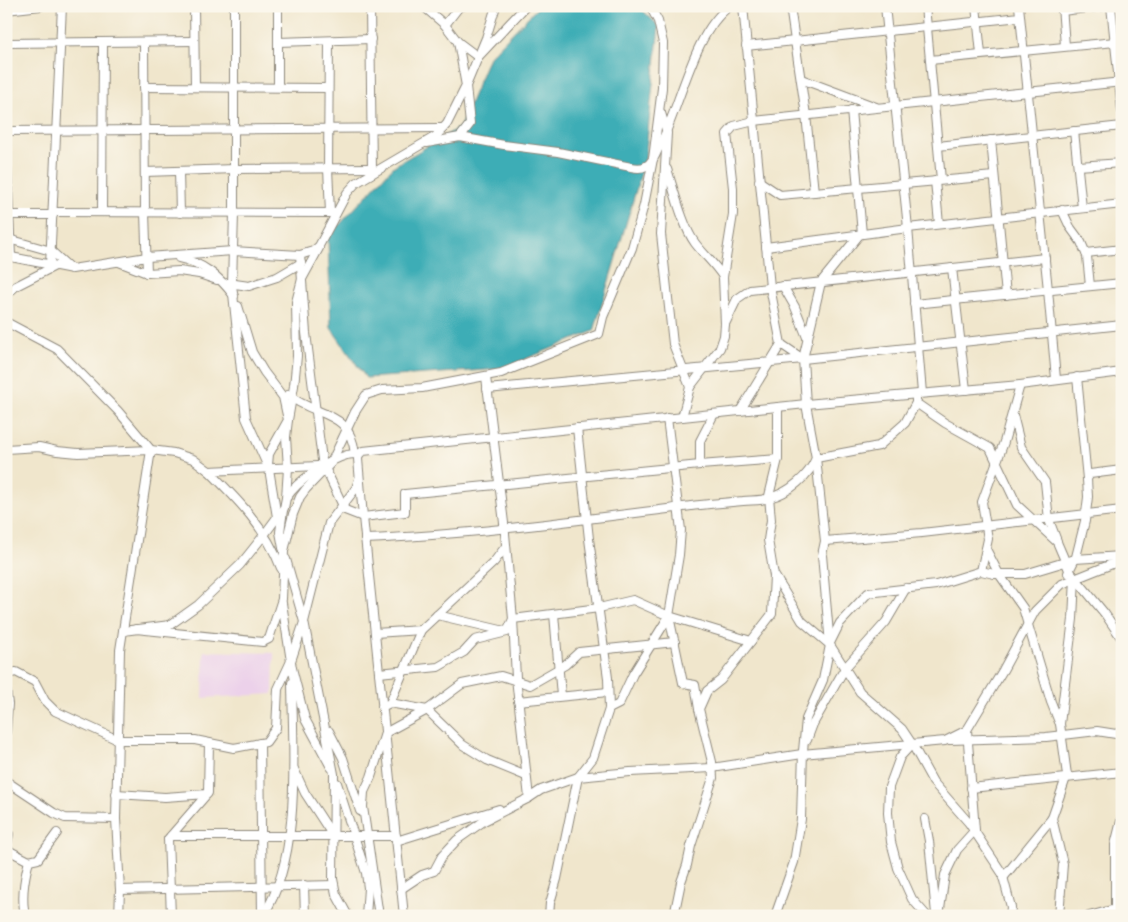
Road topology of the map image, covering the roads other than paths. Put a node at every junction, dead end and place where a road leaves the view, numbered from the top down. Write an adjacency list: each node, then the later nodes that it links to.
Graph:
1 (41, 6): 23 (street)
2 (62, 6): 40 (street)
3 (194, 6): 34 (street)
4 (234, 6): 52 (street)
5 (278, 6): 35 (street)
6 (370, 6): 30 (street)
7 (423, 6): 27 (street)
8 (496, 6): 45 (street)
9 (526, 6): 45 (street)
10 (650, 6): 59 (street)
11 (719, 6): 26 (street)
12 (730, 6): 26 (street)
13 (742, 6): 41 (street)
14 (790, 6): 32 (street)
15 (885, 6): 29 (street)
16 (925, 6): 28 (street)
17 (976, 6): 25 (street)
18 (1019, 6): 24 (street)
19 (1104, 6): 22 (street)
20 (1111, 6): 37 (street)
21 (461, 7): 27 (street)
22 (1062, 8): 42 (street)
23 (6, 10)
24 (1020, 17): 25 (street); 43 (street)
25 (978, 22): 28 (street); 44 (street)
26 (714, 23): 74 (street)
27 (445, 25): 36 (street)
28 (927, 27): 29 (street); 46 (street)
29 (887, 30): 32 (street); 57 (street)
30 (371, 39): 31 (street); 66 (street)
31 (329, 40): 35 (street); 54 (street)
32 (795, 41): 41 (street); 47 (street)
33 (144, 42): 34 (street); 39 (street); 50 (street)
34 (194, 42): 51 (street)
35 (278, 42): 53 (street)
36 (458, 42): 45 (street); 49 (street)
37 (1115, 42): 42 (street); 48 (street)
38 (6, 43): 40 (street)
39 (103, 43): 40 (street); 70 (street)
40 (60, 44): 69 (street)
41 (746, 46): 63 (street)
42 (1065, 46): 43 (street)
43 (1023, 50): 44 (street); 55 (street)
44 (981, 54): 46 (street)
45 (478, 57): 49 (street)
46 (930, 60): 56 (street)
47 (801, 79): 58 (street); 62 (street)
48 (1120, 82): 55 (street); 61 (street)
49 (466, 86): 67 (street); 76 (street)
50 (144, 87): 51 (street); 71 (street)
51 (195, 87): 52 (street)
52 (234, 87): 53 (street); 68 (street)
53 (278, 87): 54 (street)
54 (328, 88): 65 (street)
55 (1028, 92): 56 (street); 75 (street)
56 (934, 102): 57 (street); 80 (street)
57 (895, 106): 58 (street); 93 (street)
58 (878, 107): 60 (street)
59 (660, 109): 74 (street); 81 (street)
60 (851, 110): 62 (street); 94 (street)
61 (1122, 111)
62 (806, 115): 63 (street); 95 (street)
63 (754, 121): 92 (street); 130 (street)
64 (1122, 126): 73 (street)
65 (328, 128): 66 (street); 68 (street); 85 (street)
66 (372, 128): 67 (street); 88 (street)
67 (443, 128): 79 (street)
68 (234, 129): 71 (street); 86 (street)
69 (56, 130): 70 (street); 72 (street); 101 (street)
70 (102, 130): 71 (street); 99 (street)
71 (144, 130): 89 (street)
72 (6, 131)
73 (1074, 131): 75 (street); 84 (street)
74 (667, 133): 81 (street); 83 (street)
75 (1032, 135): 77 (street); 104 (street)
76 (460, 137): 79 (street); 81 (street)
77 (991, 140): 80 (street); 90 (street)
78 (6, 144): 106 (street)
79 (418, 145): 88 (street)
80 (938, 146): 91 (street)
81 (653, 159): 158 (street)
82 (1122, 163): 84 (street)
83 (666, 164): 130 (street); 156 (street)
84 (1078, 166): 97 (street)
85 (328, 168): 86 (street); 88 (street); 103 (street)
86 (235, 169): 87 (street); 105 (street)
87 (179, 171): 89 (street); 102 (street)
88 (372, 171): 103 (street)
89 (145, 172): 100 (street)
90 (994, 176): 91 (street); 107 (street)
91 (938, 181): 93 (street); 108 (street)
92 (760, 182): 95 (street); 113 (street)
93 (904, 184): 94 (street); 109 (street)
94 (858, 188): 95 (street); 110 (street)
95 (814, 192)
96 (1122, 204): 97 (street)
97 (1082, 208): 98 (street)
98 (1062, 210): 104 (street); 117 (street)
99 (102, 212): 100 (street); 101 (street)
100 (145, 212): 102 (street); 120 (street)
101 (53, 213): 106 (street); 115 (street)
102 (180, 213): 105 (street)
103 (333, 213): 105 (street); 112 (street)
104 (1040, 213): 107 (street); 121 (street)
105 (234, 214): 116 (street)
106 (8, 215): 111 (street)
107 (998, 218): 108 (street); 124 (street)
108 (939, 224): 109 (street)
109 (908, 228): 110 (street); 128 (street)
110 (861, 234): 113 (street); 132 (street)
111 (12, 240): 115 (street); 119 (street)
112 (319, 246): 122 (street); 131 (street)
113 (766, 246): 138 (street)
114 (1122, 249): 117 (street)
115 (51, 251): 125 (street); 127 (street)
116 (233, 251): 118 (street); 122 (street); 135 (street)
117 (1086, 253): 137 (street)
118 (167, 256): 120 (street); 133 (street)
119 (9, 257): 125 (street)
120 (147, 258): 123 (street); 129 (street)
121 (1045, 258): 124 (street); 139 (street)
122 (300, 259): 131 (street); 135 (street)
123 (120, 262): 127 (street); 129 (street)
124 (1003, 262): 126 (street); 142 (street)
125 (53, 265): 127 (street); 140 (street)
126 (952, 268): 128 (street); 143 (street)
127 (72, 269)
128 (912, 272): 132 (street); 144 (street)
129 (147, 273): 133 (street)
130 (723, 276): 146 (street)
131 (302, 279): 167 (street); 170 (street)
132 (821, 282): 136 (street); 149 (street)
133 (223, 283): 135 (street); 141 (street)
134 (1122, 283): 137 (street)
135 (232, 284): 141 (street)
136 (783, 286): 138 (street); 149 (street)
137 (1090, 286): 139 (street)
138 (770, 287): 146 (street); 151 (street)
139 (1048, 290): 142 (street); 148 (street)
140 (6, 295)
141 (233, 295): 162 (street); 190 (street)
142 (1006, 295): 143 (street)
143 (956, 300): 144 (street); 150 (street)
144 (914, 304): 152 (street)
145 (6, 322): 181 (street)
146 (725, 324): 155 (street)
147 (1122, 325): 148 (street)
148 (1052, 333): 150 (street); 160 (street)
149 (808, 341): 153 (street)
150 (960, 342): 152 (street); 165 (street)
151 (781, 344): 153 (street); 154 (street)
152 (918, 346): 153 (street); 166 (street)
153 (803, 359): 154 (street); 168 (street)
154 (770, 362): 155 (street); 171 (street)
155 (706, 368): 156 (street); 163 (street)
156 (684, 370): 163 (street); 164 (street)
157 (1122, 372): 159 (street)
158 (486, 377): 164 (street); 178 (street)
159 (1077, 378): 160 (street); 196 (street)
160 (1056, 380): 161 (street)
161 (1020, 385): 165 (street); 172 (street)
162 (276, 386): 167 (street); 176 (street)
163 (690, 387): 174 (street)
164 (487, 389): 179 (street)
165 (966, 390): 166 (street)
166 (918, 397): 168 (street); 183 (street); 185 (street)
167 (292, 398): 170 (street); 176 (street)
168 (806, 404): 169 (street); 183 (street)
169 (778, 406): 171 (street); 184 (street)
170 (316, 411): 178 (street); 191 (street)
171 (740, 411): 173 (street)
172 (1012, 413): 185 (street); 208 (street)
173 (714, 414): 174 (street); 187 (street)
174 (682, 417): 175 (street)
175 (668, 418): 177 (street); 189 (street)
176 (288, 420): 188 (street); 190 (street)
177 (578, 428): 179 (street); 195 (street)
178 (348, 429): 182 (street); 186 (street)
179 (493, 437): 182 (street); 197 (street)
180 (6, 450): 181 (street)
181 (151, 450): 193 (street); 241 (street)
182 (357, 454): 186 (street); 194 (street)
183 (816, 458): 199 (street); 214 (street)
184 (778, 459): 187 (street); 199 (street)
185 (997, 461): 209 (street); 210 (street)
186 (331, 462): 191 (street)
187 (700, 465): 189 (street)
188 (288, 468): 190 (street); 191 (street); 198 (street)
189 (673, 468): 195 (street); 201 (street)
190 (269, 469): 193 (street); 205 (street)
191 (324, 469): 198 (street); 200 (street); 218 (street)
192 (1122, 470): 196 (street)
193 (209, 471): 212 (street)
194 (359, 477): 200 (street); 206 (street)
195 (582, 478): 197 (street); 207 (street)
196 (1086, 480): 204 (street)
197 (499, 485): 206 (street); 211 (street)
198 (286, 498): 202 (street)
199 (769, 498): 201 (street); 227 (street)
200 (342, 505): 206 (street); 237 (street)
201 (678, 507): 207 (street); 235 (street)
202 (284, 508): 205 (street); 218 (street)
203 (1122, 510): 204 (street)
204 (1086, 516): 208 (street); 220 (street)
205 (277, 517): 212 (street)
206 (363, 517): 213 (street)
207 (587, 520): 211 (street); 232 (street)
208 (1049, 520): 209 (street); 215 (street)
209 (1034, 521): 210 (street); 215 (street)
210 (987, 526): 214 (street); 217 (street)
211 (504, 528): 213 (street); 216 (street)
212 (264, 535): 225 (street); 239 (street)
213 (365, 539): 243 (street)
214 (825, 541): 248 (street)
215 (1057, 542): 222 (street)
216 (506, 546): 234 (street); 236 (street)
217 (986, 549): 224 (street); 226 (street)
218 (284, 551): 225 (street); 237 (street)
219 (1122, 556): 220 (street)
220 (1075, 559): 222 (street); 223 (street)
221 (1122, 560): 228 (street)
222 (1065, 562): 223 (street); 226 (street)
223 (1069, 570): 228 (street); 229 (street)
224 (981, 571): 226 (street); 230 (street)
225 (283, 572): 231 (street)
226 (1000, 574): 238 (street)
227 (774, 576): 245 (street); 248 (street)
228 (1075, 578): 229 (street); 244 (street); 267 (street)
229 (1062, 584): 238 (street)
230 (906, 588): 248 (street); 252 (street)
231 (282, 600): 239 (street); 250 (street)
232 (599, 608): 233 (street); 235 (street); 249 (street)
233 (554, 614): 236 (street); 251 (street)
234 (438, 615): 240 (street); 242 (street)
235 (670, 616): 245 (street); 246 (street); 247 (street)
236 (513, 619): 242 (street); 256 (street)
237 (304, 622): 250 (street); 266 (street)
238 (1028, 624): 267 (street); 268 (street)
239 (136, 629): 241 (street)
240 (421, 630): 243 (street); 253 (street)
241 (123, 631): 273 (street)
242 (507, 632): 253 (street)
243 (375, 633): 254 (street)
244 (1122, 639)
245 (751, 641): 264 (street)
246 (675, 642): 247 (street); 264 (street)
247 (651, 645): 249 (street); 263 (street)
248 (830, 645): 252 (street); 279 (street)
249 (604, 650): 251 (street); 258 (street)
250 (292, 664): 277 (street); 280 (street); 283 (street)
251 (559, 668): 256 (street); 259 (street)
252 (845, 668): 278 (street); 279 (street)
253 (404, 671): 254 (street); 261 (street)
254 (379, 672): 262 (street)
255 (6, 674): 273 (street)
256 (516, 680): 260 (street); 265 (street)
257 (6, 689): 270 (street)
258 (608, 692): 259 (street); 263 (street)
259 (561, 696): 260 (street)
260 (518, 701): 284 (street)
261 (390, 703): 262 (street); 265 (street)
262 (382, 706): 271 (street)
263 (609, 709): 285 (street)
264 (699, 709): 281 (street)
265 (427, 710): 271 (street); 284 (street)
266 (325, 724): 283 (street); 298 (street)
267 (1060, 724): 272 (street)
268 (967, 730): 274 (street); 275 (street)
269 (1122, 731): 272 (street)
270 (6, 732)
271 (385, 733): 298 (street); 305 (street)
272 (1062, 735): 274 (street); 286 (street)
273 (118, 740): 276 (street); 289 (street)
274 (967, 740): 275 (street); 288 (street)
275 (945, 741): 278 (street)
276 (210, 743): 277 (street); 290 (street)
277 (260, 743): 301 (street)
278 (912, 744): 279 (street); 296 (street); 330 (street)
279 (802, 754): 281 (street); 329 (street)
280 (293, 768): 302 (street); 303 (street)
281 (712, 768): 285 (street); 328 (street)
282 (1122, 772): 286 (street)
283 (334, 774): 303 (street); 304 (street)
284 (526, 776): 291 (street)
285 (578, 777): 291 (street); 327 (street)
286 (1066, 779): 288 (street); 293 (street)
287 (6, 781): 294 (street)
288 (971, 788): 296 (street)
289 (116, 794): 290 (street); 294 (street)
290 (207, 794): 300 (street)
291 (529, 798): 305 (street); 315 (street)
292 (1122, 817): 317 (street)
293 (1052, 818): 308 (street); 333 (street)
294 (116, 819): 316 (street)
295 (925, 819): 331 (street)
296 (974, 830): 308 (street); 331 (street)
297 (57, 832): 307 (street)
298 (367, 833): 304 (street); 305 (street); 318 (street)
299 (9, 834): 306 (street)
300 (171, 836): 301 (street); 313 (street)
301 (261, 836): 302 (street); 311 (street)
302 (290, 836): 303 (street); 312 (street)
303 (333, 836): 304 (street); 310 (street)
304 (354, 836): 314 (street)
305 (396, 839): 315 (street)
306 (6, 849): 307 (street)
307 (29, 861): 319 (street)
308 (1003, 878): 332 (street)
309 (304, 885): 310 (street); 312 (street); 323 (street)
310 (334, 885): 324 (street)
311 (261, 886): 312 (street); 313 (street); 322 (street)
312 (277, 886): 322 (street)
313 (170, 888): 316 (street); 321 (street)
314 (368, 888): 318 (street); 325 (street)
315 (401, 889): 326 (street)
316 (120, 890): 320 (street)
317 (1119, 909): 334 (street)
318 (380, 913)
319 (25, 916)
320 (119, 916)
321 (171, 916)
322 (262, 916)
323 (305, 916)
324 (348, 916)
325 (366, 916)
326 (404, 916)
327 (549, 916)
328 (674, 916)
329 (775, 916)
330 (927, 916)
331 (937, 916)
332 (1010, 916)
333 (1059, 916)
334 (1089, 916)

